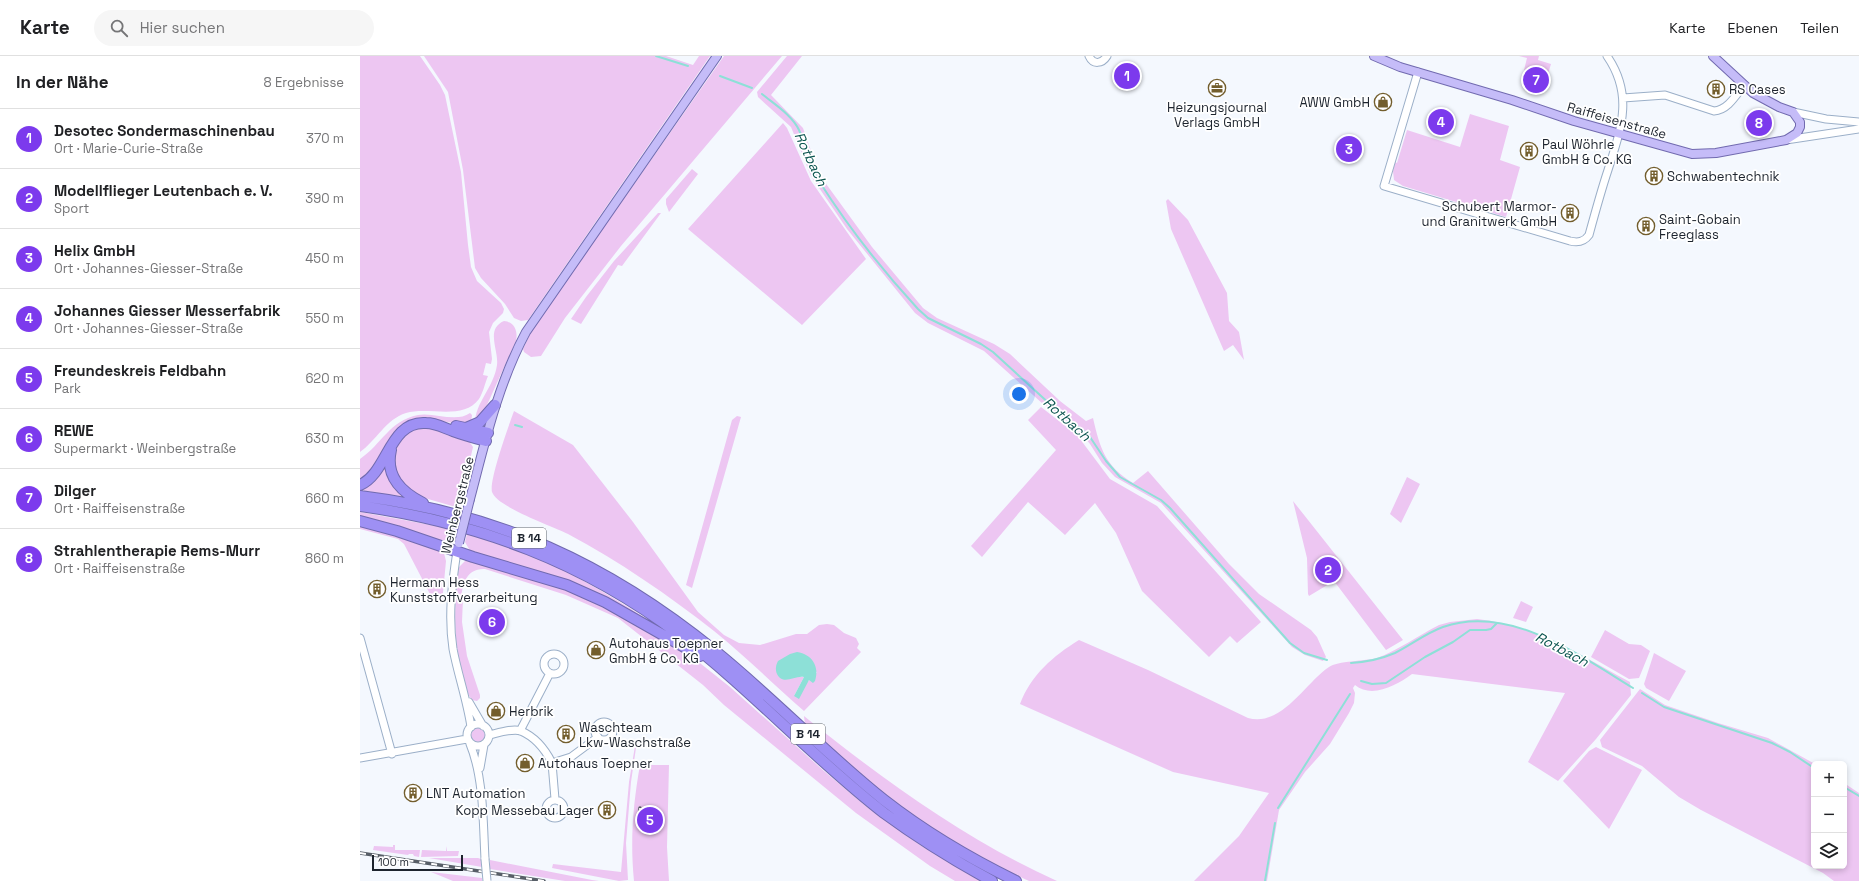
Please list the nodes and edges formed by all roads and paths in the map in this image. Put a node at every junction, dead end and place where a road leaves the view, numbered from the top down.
1 (718, 56) edge
2 (1089, 56) edge
3 (1107, 56) edge
4 (1374, 56) edge
5 (1607, 56) edge
6 (1713, 56) edge
7 (1418, 72) junction
8 (1744, 85) junction
9 (1623, 98) junction
10 (1793, 112) junction
11 (1859, 122) edge
12 (1859, 129) edge
13 (1619, 134) junction
14 (1786, 140) junction
15 (495, 405) junction
16 (439, 425) junction
17 (466, 428) junction
18 (487, 437) junction
19 (393, 442) junction
20 (360, 485) edge
21 (360, 496) edge
22 (360, 506) edge
23 (436, 509) junction
24 (360, 521) edge
25 (458, 547) junction
26 (360, 638) edge
27 (709, 659) junction
28 (550, 673) dead end
29 (465, 697) junction
30 (471, 726) junction
31 (483, 726) junction
32 (520, 731) junction
33 (489, 735) junction
34 (598, 737) dead end
35 (469, 742) junction
36 (484, 745) junction
37 (392, 754) junction
38 (360, 758) edge
39 (552, 763) junction
40 (479, 776) junction
41 (555, 799) dead end
42 (487, 881) edge
43 (992, 881) edge
44 (1016, 881) edge

1 - 15 main road, Weinbergstraße
2 - 3 street
4 - 7 main road, Raiffeisenstraße
5 - 9 street
6 - 8 main road
7 - 13 main road, Raiffeisenstraße
7 - 13 street
8 - 9 street
8 - 10 main road
9 - 13 street
10 - 11 street
10 - 14 main road
12 - 14 street, Raiffeisenstraße
13 - 14 main road, Raiffeisenstraße
15 - 17 highway
15 - 18 main road, Weinbergstraße
16 - 17 highway
16 - 18 highway
16 - 19 highway
17 - 18 highway
18 - 25 main road, Weinbergstraße, bridge
19 - 20 highway
19 - 23 highway
21 - 23 highway, B 14
22 - 27 highway, B 14
23 - 44 highway, B 14
24 - 25 highway
25 - 27 highway
25 - 29 street, Weinbergstraße
26 - 37 street
27 - 43 highway, B 14
28 - 32 street
29 - 30 street, Weinbergstraße
29 - 31 street, Weinbergstraße
30 - 31 street
30 - 35 street, Weinbergstraße
31 - 33 street, Weinbergstraße
32 - 33 street
32 - 39 street
33 - 36 street
34 - 39 street
35 - 36 street
35 - 37 street
35 - 40 street
36 - 40 street
37 - 38 street
39 - 41 street
40 - 42 street, bridge

